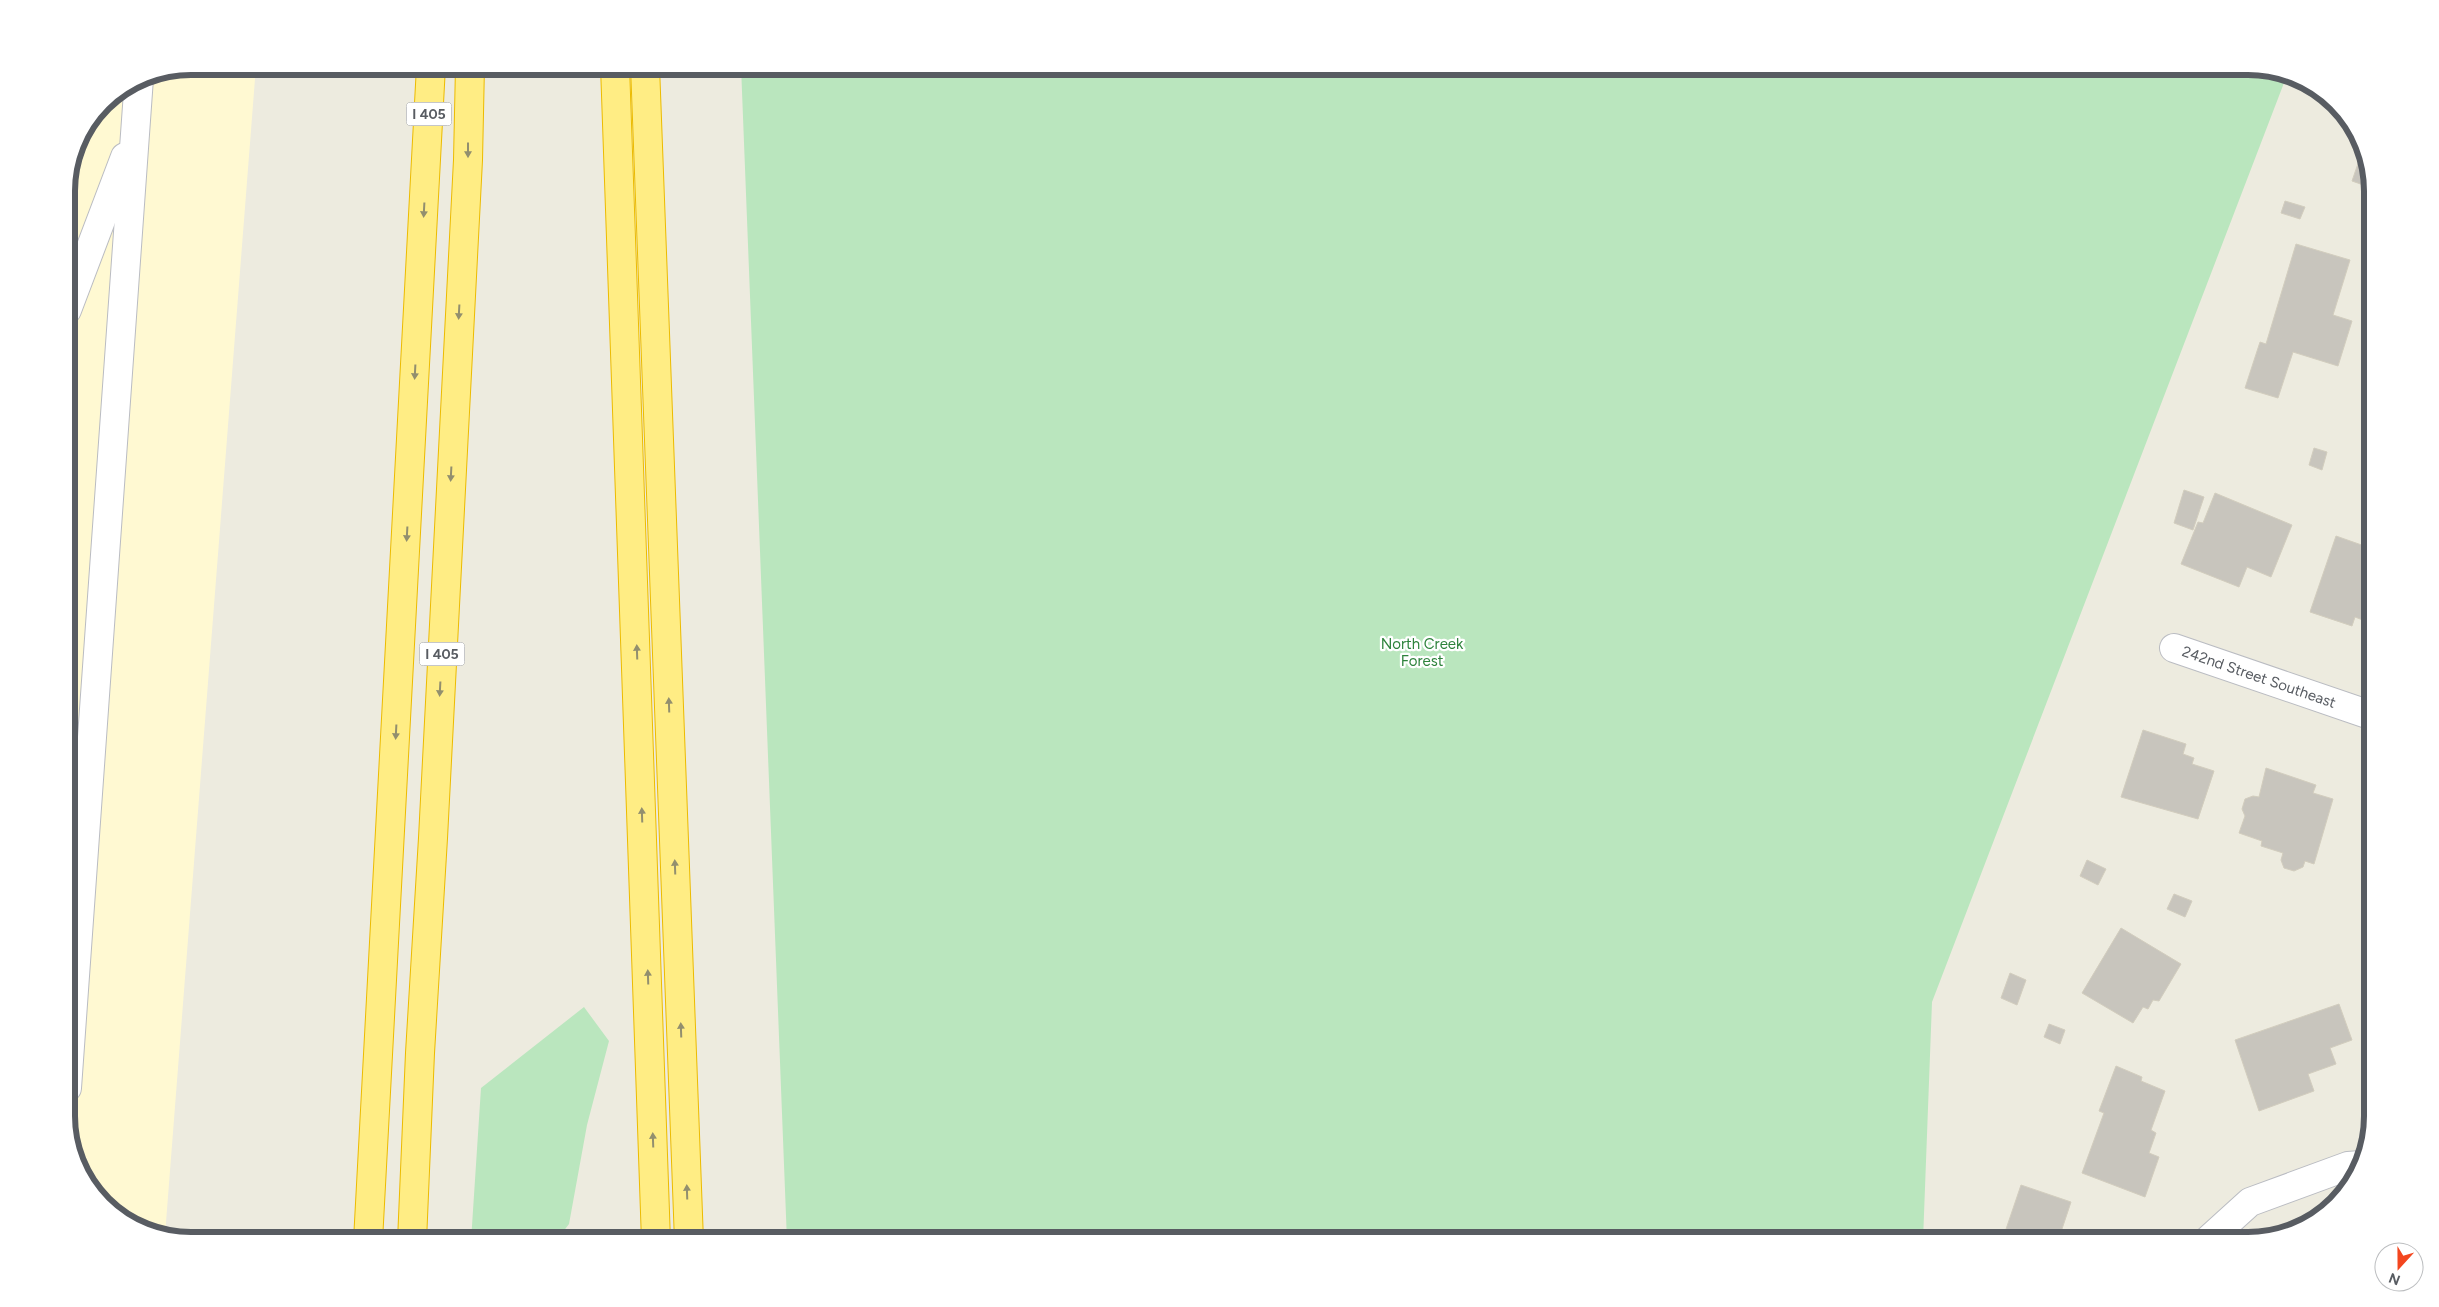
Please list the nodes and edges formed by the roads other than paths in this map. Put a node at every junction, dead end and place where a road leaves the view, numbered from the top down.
1 (432, 75) edge
2 (470, 75) edge
3 (615, 75) edge
4 (645, 75) edge
5 (138, 88) edge
6 (468, 107) junction
7 (136, 130) junction
8 (427, 161) junction
9 (75, 287) edge
10 (2174, 648) dead end
11 (2364, 713) edge
12 (75, 965) edge
13 (2353, 1165) edge
14 (368, 1232) edge
15 (412, 1232) edge
16 (656, 1232) edge
17 (688, 1232) edge
18 (2217, 1232) edge

1 - 8 highway, I 405
2 - 6 highway, I 405
16 -> 3 highway
17 -> 4 highway
5 - 7 street
6 - 8 highway, I 405
6 -> 15 highway, I 405
7 - 9 street
7 - 12 street
8 -> 14 highway, I 405
10 - 11 street, 242nd Street Southeast
13 - 18 street

